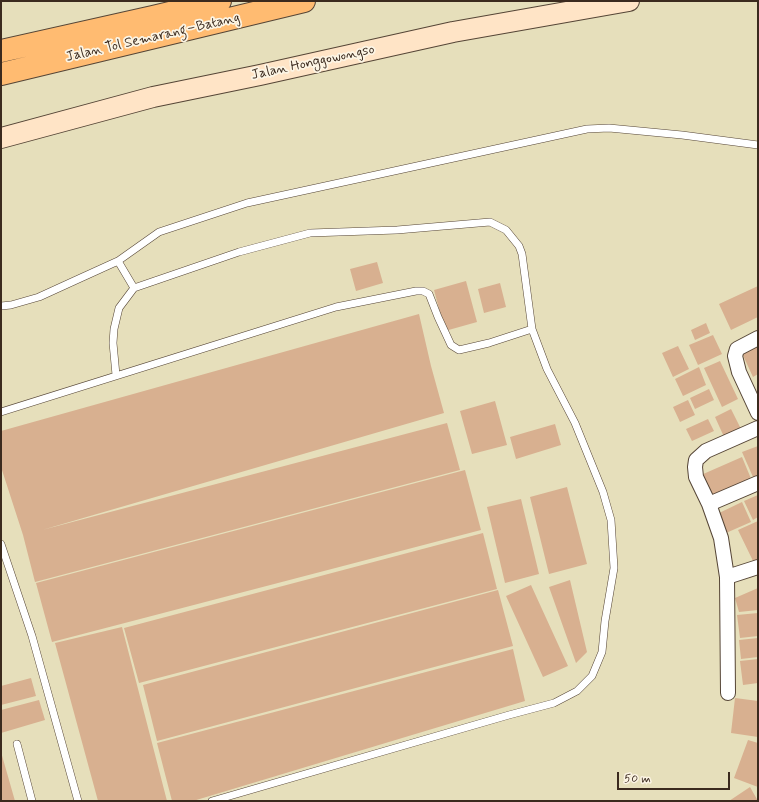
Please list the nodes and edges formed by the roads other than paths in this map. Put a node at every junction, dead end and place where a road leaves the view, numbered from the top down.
1 (220, 1) edge
2 (304, 1) edge
3 (629, 1) edge
4 (1, 51) edge
5 (1, 74) edge
6 (1, 138) edge
7 (758, 145) edge
8 (118, 261) junction
9 (134, 288) junction
10 (1, 306) edge
11 (532, 329) junction
12 (758, 338) edge
13 (116, 375) junction
14 (1, 412) edge
15 (758, 413) edge
16 (758, 428) edge
17 (758, 483) edge
18 (709, 504) junction
19 (1, 544) edge
20 (758, 566) edge
21 (727, 577) junction
22 (728, 693) dead end
23 (17, 744) dead end
24 (32, 801) edge
25 (76, 801) edge
26 (212, 801) edge

1 - 4 highway, Jalan Tol Semarang–Batang
2 - 5 highway, Jalan Tol Semarang–Batang
3 - 6 street, Jalan Honggowongso
7 - 8 lane
8 - 9 lane
8 - 10 lane
9 - 11 lane
9 - 13 lane
11 - 13 lane
11 - 26 lane
12 - 15 street
13 - 14 lane
16 - 18 street
17 - 18 street
18 - 21 street
19 - 25 lane
20 - 21 street
21 - 22 street
23 - 24 lane

